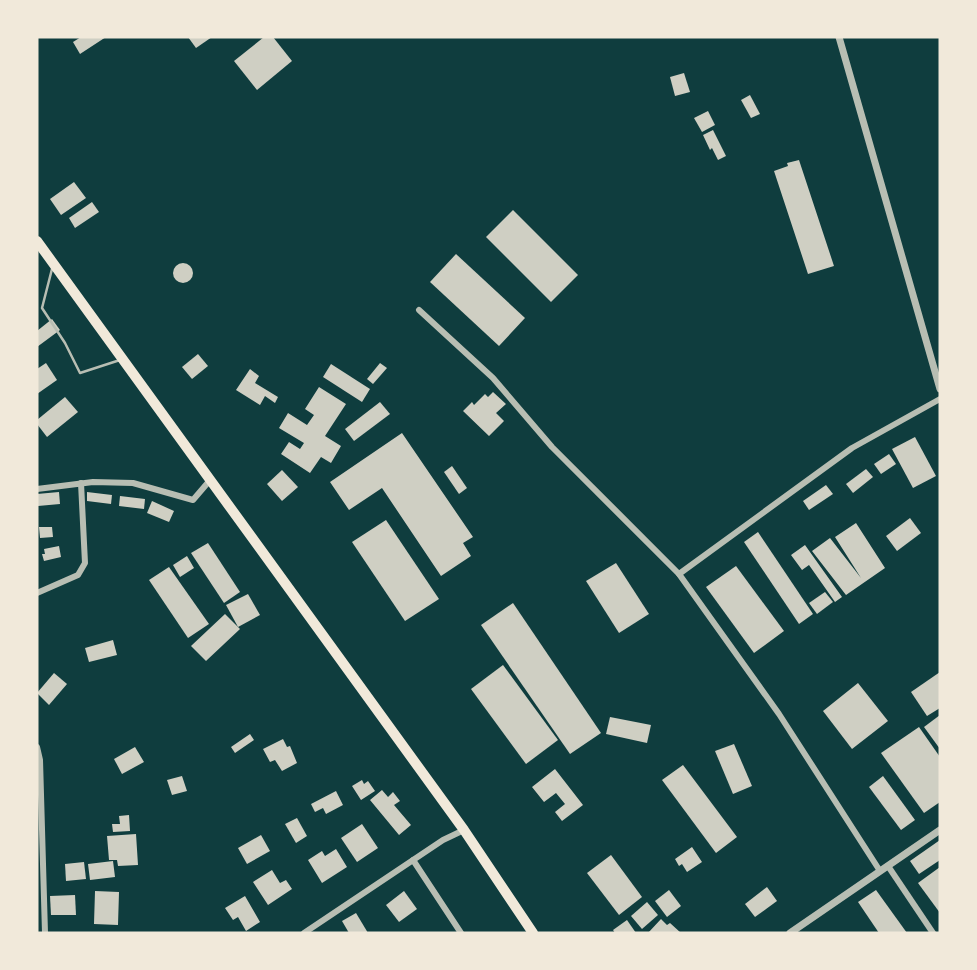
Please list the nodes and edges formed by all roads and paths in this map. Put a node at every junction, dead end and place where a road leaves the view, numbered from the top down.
1 (839, 37) edge
2 (37, 241) edge
3 (53, 263) junction
4 (419, 310) dead end
5 (123, 359) junction
6 (940, 389) edge
7 (940, 399) edge
8 (211, 479) junction
9 (81, 483) junction
10 (37, 489) edge
11 (679, 574) junction
12 (37, 593) edge
13 (37, 747) edge
14 (464, 830) junction
15 (940, 830) edge
16 (413, 860) junction
17 (888, 866) junction
18 (880, 871) junction
19 (45, 933) edge
20 (304, 933) edge
21 (461, 933) edge
22 (533, 933) edge
23 (790, 933) edge
24 (933, 933) edge

1 - 6 street
2 - 3 highway
3 - 5 highway
3 - 5 lane
4 - 11 street
5 - 8 highway
7 - 11 street
8 - 9 street
8 - 14 highway
9 - 10 street
9 - 12 street
11 - 18 street
13 - 19 street
14 - 16 street
14 - 22 highway
15 - 17 street
16 - 20 street
16 - 21 street
17 - 18 street
17 - 24 street
18 - 23 street

